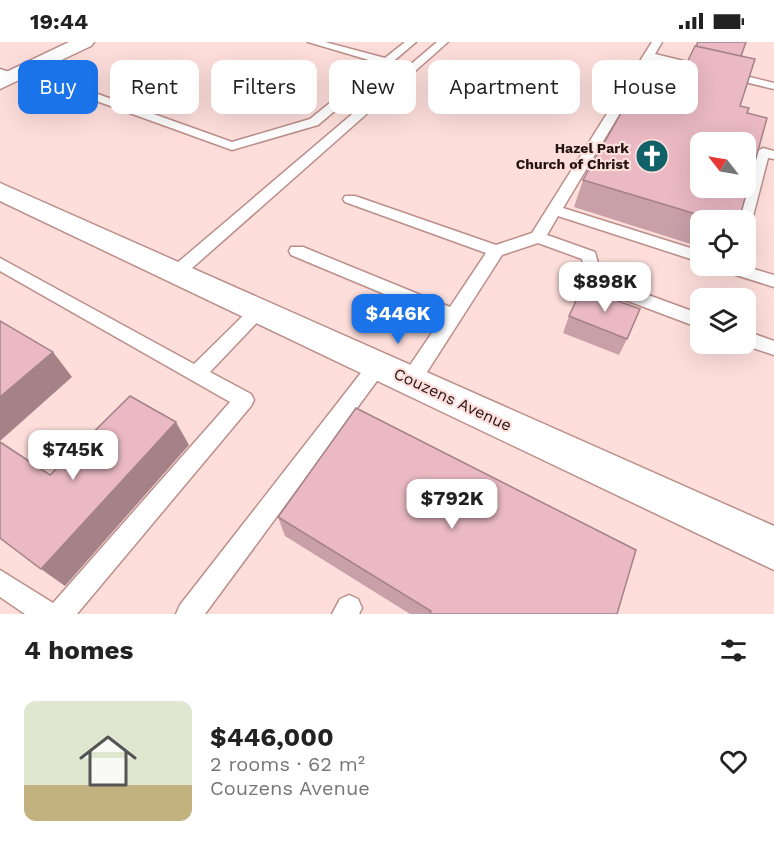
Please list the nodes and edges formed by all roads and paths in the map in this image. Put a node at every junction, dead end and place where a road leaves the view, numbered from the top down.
1 (84, 42) edge
2 (313, 42) edge
3 (411, 42) edge
4 (443, 42) edge
5 (657, 42) edge
6 (649, 56) junction
7 (380, 60) edge
8 (389, 60) edge
9 (4, 77) edge
10 (774, 86) edge
11 (329, 110) edge
12 (774, 155) edge
13 (0, 191) edge
14 (350, 199) dead end
15 (554, 210) junction
16 (747, 210) edge
17 (538, 237) junction
18 (496, 250) junction
19 (297, 251) dead end
20 (690, 254) edge
21 (0, 264) edge
22 (176, 273) junction
23 (756, 275) edge
24 (774, 281) edge
25 (259, 311) junction
26 (453, 315) junction
27 (690, 317) edge
28 (756, 342) edge
29 (774, 348) edge
30 (378, 365) junction
31 (196, 374) junction
32 (411, 380) junction
33 (774, 548) edge
34 (0, 582) edge
35 (47, 614) edge
36 (60, 614) edge
37 (189, 614) edge

1 - 9 street
2 - 7 lane
3 - 8 lane
4 - 22 lane
5 - 6 lane
6 - 10 lane
6 - 15 lane
9 - 11 lane
12 - 16 lane
13 - 22 street, Couzens Avenue
14 - 18 lane
15 - 17 lane
15 - 20 lane
17 - 18 lane
17 - 27 lane
18 - 26 lane
19 - 26 lane
21 - 31 lane
22 - 25 street, Couzens Avenue
23 - 24 lane
25 - 30 street, Couzens Avenue
25 - 31 lane
26 - 32 lane
28 - 29 lane
30 - 32 street, Couzens Avenue
30 - 37 lane
31 - 36 lane
32 - 33 street, Couzens Avenue
34 - 35 lane

